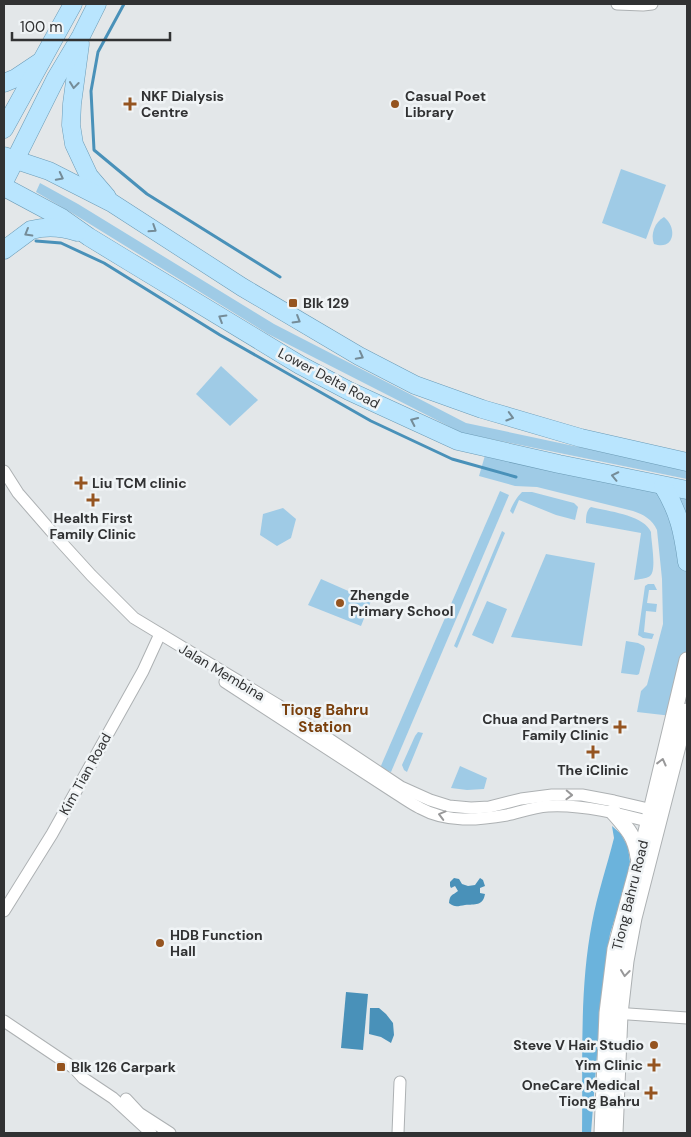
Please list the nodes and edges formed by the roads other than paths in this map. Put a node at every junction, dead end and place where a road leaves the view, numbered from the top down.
1 (73, 4) edge
2 (97, 4) edge
3 (617, 4) edge
4 (652, 4) edge
5 (81, 36) junction
6 (42, 60) junction
7 (4, 83) edge
8 (4, 129) edge
9 (9, 157) edge
10 (4, 182) edge
11 (4, 187) edge
12 (112, 203) junction
13 (89, 237) junction
14 (4, 250) edge
15 (684, 458) edge
16 (4, 471) edge
17 (4, 482) edge
18 (663, 486) junction
19 (687, 490) edge
20 (687, 562) edge
21 (158, 637) junction
22 (687, 660) edge
23 (687, 711) edge
24 (399, 790) junction
25 (613, 812) junction
26 (654, 817) junction
27 (638, 861) junction
28 (4, 911) edge
29 (613, 1013) junction
30 (687, 1018) edge
31 (4, 1021) edge
32 (400, 1082) dead end
33 (138, 1116) junction
34 (152, 1130) edge
35 (132, 1133) edge
36 (170, 1133) edge
37 (398, 1133) edge
38 (602, 1133) edge
39 (615, 1133) edge

1 - 6 main road
2 - 5 main road
3 - 4 street
5 - 9 main road
5 -> 12 main road
6 - 7 main road
6 - 8 main road
9 - 10 main road
9 -> 12 main road
11 - 13 main road, Lower Delta Road
12 -> 15 main road
13 -> 14 main road
18 -> 13 main road, Lower Delta Road
16 - 21 street, Jalan Membina
17 - 21 street, Jalan Membina
18 - 19 main road, Lower Delta Road
18 - 20 main road
21 - 24 street, Jalan Membina
21 - 28 street, Kim Tian Road
26 -> 22 main road, Tiong Bahru Road
23 - 26 main road, Tiong Bahru Road
25 -> 24 street, Jalan Membina
24 -> 26 street, Jalan Membina
25 - 26 street, Jalan Membina
25 - 27 main road
26 - 27 main road, Tiong Bahru Road
26 -> 29 main road, Tiong Bahru Road
27 - 29 main road, Tiong Bahru Road
29 - 30 street
29 - 38 main road, Tiong Bahru Road
29 - 39 main road, Tiong Bahru Road
31 - 33 street
32 - 37 street
33 - 34 street
33 - 35 street
34 - 36 street

